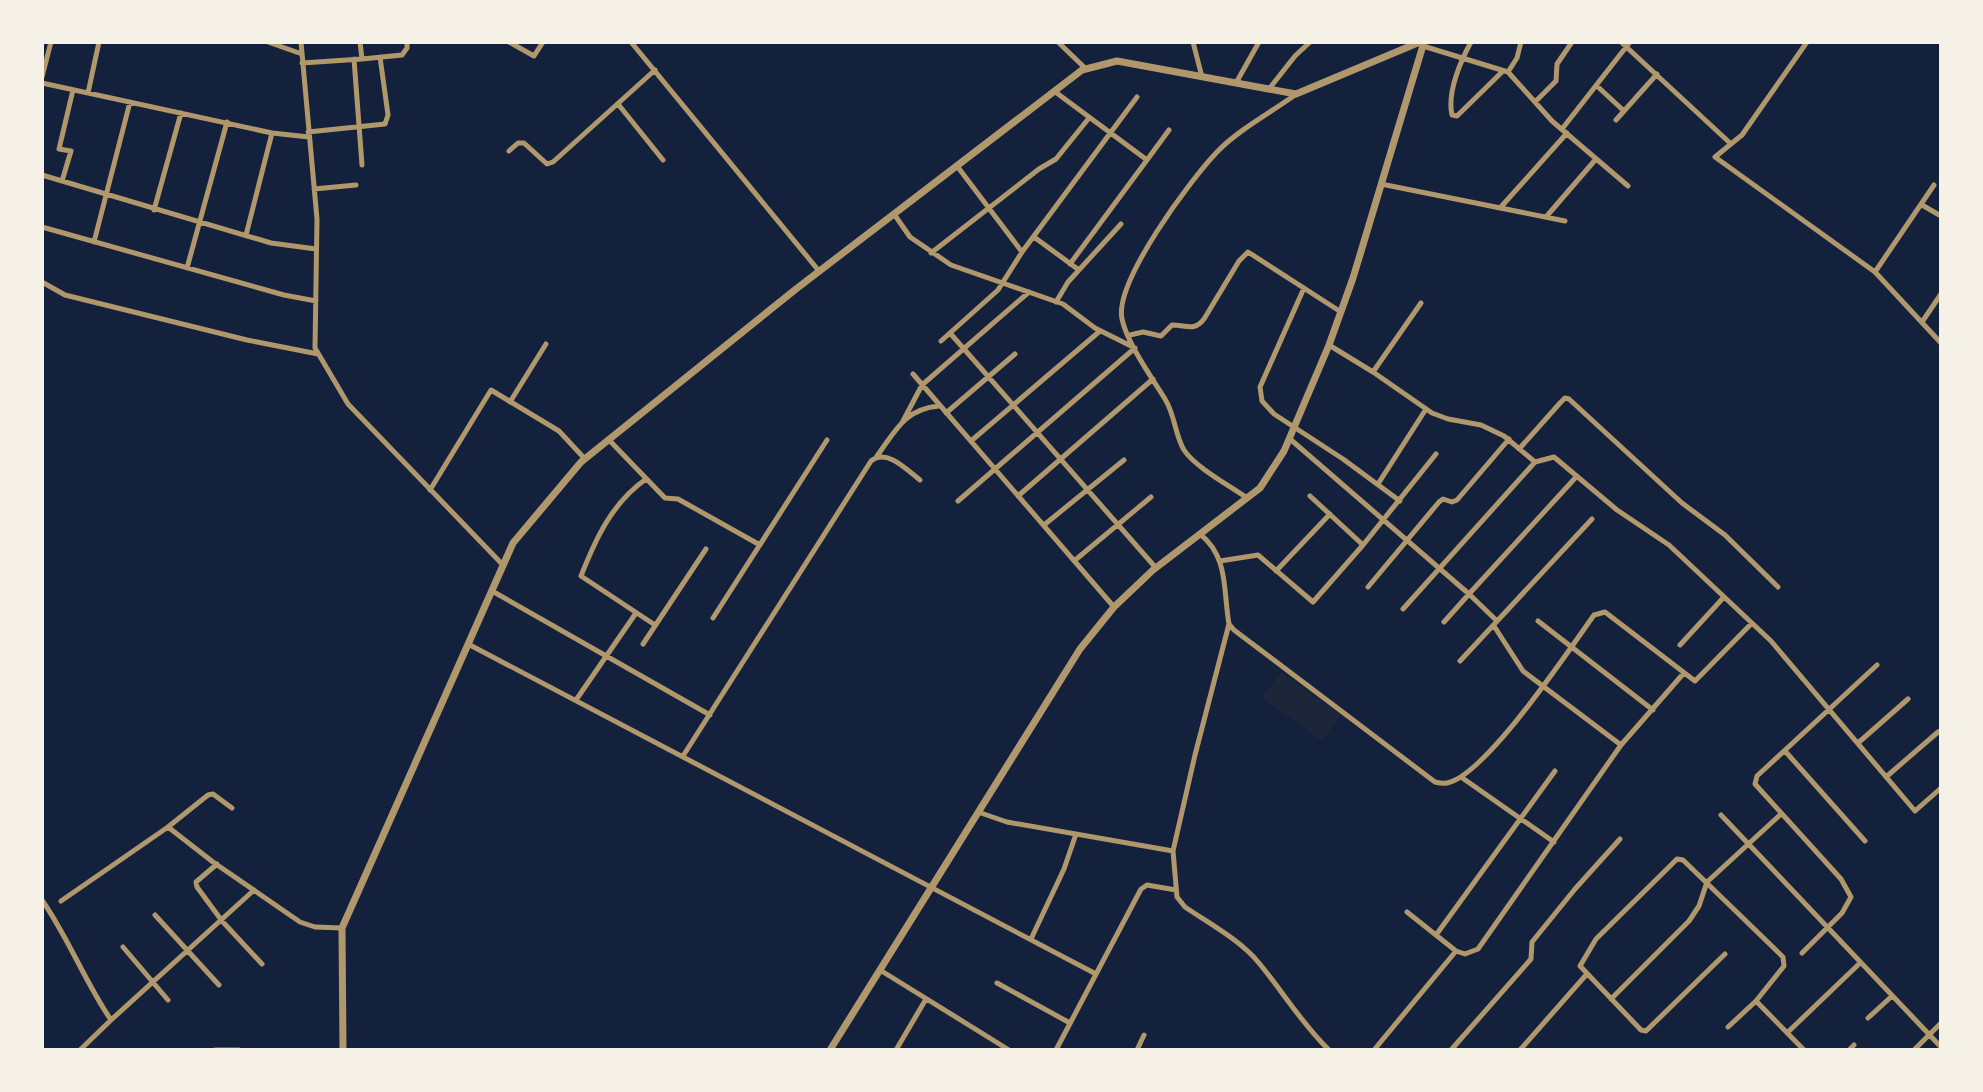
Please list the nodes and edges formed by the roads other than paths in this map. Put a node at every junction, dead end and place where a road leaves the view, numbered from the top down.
1 (51, 42) edge
2 (99, 42) edge
3 (268, 42) edge
4 (301, 42) edge
5 (360, 42) edge
6 (407, 42) edge
7 (509, 42) edge
8 (543, 42) edge
9 (631, 42) edge
10 (1058, 42) edge
11 (1193, 42) edge
12 (1259, 42) edge
13 (1310, 42) edge
14 (1471, 42) edge
15 (1521, 42) edge
16 (1572, 42) edge
17 (1807, 42) edge
18 (1422, 43) edge
19 (1626, 43) edge
20 (302, 54) junction
21 (380, 57) junction
22 (1462, 58) junction
23 (354, 59) junction
24 (362, 59) junction
25 (302, 63) junction
26 (1086, 69) junction
27 (655, 70) junction
28 (1505, 72) junction
29 (1657, 74) junction
30 (42, 77) edge
31 (1202, 77) junction
32 (42, 83) edge
33 (1236, 83) junction
34 (1597, 86) junction
35 (1269, 89) junction
36 (73, 90) junction
37 (1054, 91) junction
38 (88, 93) junction
39 (1296, 94) junction
40 (1137, 97) dead end
41 (130, 102) junction
42 (1535, 102) junction
43 (618, 104) junction
44 (1624, 111) junction
45 (181, 113) junction
46 (1089, 118) junction
47 (1616, 120) dead end
48 (227, 122) junction
49 (359, 127) junction
50 (1169, 130) dead end
51 (1564, 131) junction
52 (272, 133) junction
53 (1110, 133) junction
54 (309, 134) junction
55 (1730, 143) junction
56 (509, 151) dead end
57 (1596, 159) junction
58 (663, 160) dead end
59 (1147, 160) junction
60 (362, 165) dead end
61 (957, 166) junction
62 (42, 175) edge
63 (62, 181) junction
64 (1381, 184) junction
65 (356, 185) dead end
66 (1934, 185) dead end
67 (1628, 186) dead end
68 (314, 189) junction
69 (106, 195) junction
70 (1922, 205) junction
71 (990, 209) junction
72 (1499, 209) junction
73 (154, 210) junction
74 (894, 214) junction
75 (1941, 216) edge
76 (1546, 218) junction
77 (1565, 221) dead end
78 (200, 223) junction
79 (1121, 224) dead end
80 (42, 227) edge
81 (246, 235) junction
82 (1034, 237) junction
83 (94, 242) junction
84 (316, 249) junction
85 (1022, 252) junction
86 (931, 253) junction
87 (1070, 264) junction
88 (187, 268) junction
89 (1079, 270) junction
90 (819, 271) junction
91 (1875, 272) junction
92 (42, 282) edge
93 (1003, 282) junction
94 (1304, 288) junction
95 (1030, 292) junction
96 (1941, 294) edge
97 (316, 301) junction
98 (1056, 302) junction
99 (1421, 303) dead end
100 (1342, 313) junction
101 (1922, 322) junction
102 (1941, 326) edge
103 (1101, 330) junction
104 (950, 333) junction
105 (1130, 335) junction
106 (1935, 335) junction
107 (941, 341) dead end
108 (1941, 343) edge
109 (546, 344) dead end
110 (1329, 345) junction
111 (1135, 348) junction
112 (964, 349) junction
113 (319, 354) junction
114 (1015, 354) dead end
115 (1373, 372) junction
116 (913, 374) dead end
117 (988, 377) junction
118 (1153, 379) junction
119 (922, 385) junction
120 (510, 402) junction
121 (1012, 404) junction
122 (940, 406) junction
123 (1426, 409) junction
124 (946, 413) junction
125 (903, 421) junction
126 (1296, 428) junction
127 (1036, 432) junction
128 (1290, 439) junction
129 (1509, 439) junction
130 (609, 440) junction
131 (827, 440) dead end
132 (971, 441) junction
133 (1519, 449) junction
134 (1436, 454) dead end
135 (877, 456) junction
136 (585, 459) junction
137 (1060, 459) junction
138 (1124, 460) dead end
139 (1535, 462) junction
140 (994, 468) junction
141 (1577, 476) junction
142 (646, 479) junction
143 (920, 480) dead end
144 (1378, 484) junction
145 (430, 490) junction
146 (1088, 490) junction
147 (1018, 496) junction
148 (1310, 496) dead end
149 (1151, 497) dead end
150 (1247, 499) junction
151 (958, 501) dead end
152 (1400, 501) junction
153 (1330, 514) junction
154 (1385, 519) junction
155 (1592, 519) dead end
156 (1044, 525) junction
157 (1118, 525) junction
158 (1200, 534) junction
159 (1408, 540) junction
160 (760, 545) junction
161 (1363, 545) junction
162 (706, 549) dead end
163 (1074, 561) junction
164 (1220, 561) junction
165 (503, 565) junction
166 (1156, 568) junction
167 (1439, 569) junction
168 (1276, 571) junction
169 (1368, 587) dead end
170 (1778, 587) dead end
171 (492, 591) junction
172 (1469, 594) junction
173 (1724, 597) junction
174 (1114, 607) junction
175 (1403, 609) dead end
176 (636, 613) junction
177 (713, 618) dead end
178 (1538, 621) dead end
179 (1444, 622) dead end
180 (1495, 623) junction
181 (1752, 623) junction
182 (1229, 624) junction
183 (655, 625) junction
184 (468, 644) junction
185 (643, 644) dead end
186 (1680, 645) dead end
187 (1571, 646) junction
188 (606, 656) junction
189 (1460, 661) dead end
190 (1877, 665) dead end
191 (1683, 674) junction
192 (1542, 685) junction
193 (1908, 699) dead end
194 (576, 700) junction
195 (1653, 710) junction
196 (1829, 710) junction
197 (710, 715) junction
198 (1938, 732) dead end
199 (1858, 743) junction
200 (1621, 745) junction
201 (1785, 751) junction
202 (683, 756) junction
203 (1555, 771) dead end
204 (1461, 777) junction
205 (1886, 777) junction
206 (1941, 788) edge
207 (232, 808) dead end
208 (978, 812) junction
209 (1781, 814) junction
210 (1721, 815) dead end
211 (1520, 818) junction
212 (168, 827) junction
213 (1076, 834) junction
214 (1620, 839) dead end
215 (1865, 841) dead end
216 (1554, 842) junction
217 (1749, 845) junction
218 (1173, 851) junction
219 (217, 864) junction
220 (1707, 882) junction
221 (932, 886) junction
222 (254, 890) junction
223 (1176, 890) junction
224 (42, 900) edge
225 (61, 901) dead end
226 (1407, 912) dead end
227 (155, 915) dead end
228 (222, 921) junction
229 (342, 928) junction
230 (1827, 929) junction
231 (1436, 935) junction
232 (1031, 939) junction
233 (123, 947) dead end
234 (188, 950) junction
235 (1456, 951) junction
236 (1802, 953) dead end
237 (1725, 954) dead end
238 (1860, 963) junction
239 (262, 964) dead end
240 (880, 970) junction
241 (1096, 974) junction
242 (1586, 975) junction
243 (153, 982) junction
244 (997, 983) dead end
245 (219, 985) dead end
246 (1892, 996) junction
247 (926, 999) junction
248 (1611, 999) junction
249 (168, 1000) dead end
250 (1756, 1001) junction
251 (1868, 1018) dead end
252 (111, 1020) junction
253 (1070, 1023) junction
254 (1941, 1023) edge
255 (1728, 1027) dead end
256 (1788, 1032) junction
257 (1144, 1035) dead end
258 (1929, 1035) junction
259 (1941, 1047) edge
260 (80, 1050) edge
261 (216, 1050) edge
262 (239, 1050) edge
263 (343, 1050) edge
264 (830, 1050) edge
265 (896, 1050) edge
266 (1009, 1050) edge
267 (1056, 1050) edge
268 (1137, 1050) edge
269 (1329, 1050) edge
270 (1374, 1050) edge
271 (1451, 1050) edge
272 (1520, 1050) edge
273 (1804, 1050) edge
274 (1914, 1050) edge

1 - 30 street
2 - 38 street
3 - 20 street
4 - 20 street
5 - 24 street
6 - 21 street
7 - 8 street
9 - 27 street
10 - 26 street
11 - 31 street
12 - 33 street
13 - 35 street
14 - 22 street
15 - 28 street
16 - 42 street
17 - 55 street
18 - 22 street
18 - 39 street
18 - 64 street
19 - 29 street
19 - 34 street
20 - 25 street
21 - 24 street
21 - 49 street
22 - 28 street
22 - 28 street
23 - 24 street
23 - 25 street
23 - 49 street
25 - 54 street
26 - 31 street
26 - 37 street
27 - 43 street
27 - 90 street
28 - 42 street
29 - 44 street
29 - 55 street
31 - 33 street
32 - 36 street
33 - 35 street
34 - 44 street
34 - 51 street
35 - 39 street
36 - 38 street
36 - 63 street
37 - 46 street
37 - 61 street
38 - 41 street
39 - 105 street
40 - 53 street
41 - 45 street
41 - 69 street
42 - 51 street
43 - 56 street
43 - 58 street
44 - 47 street
45 - 48 street
45 - 73 street
46 - 53 street
46 - 71 street
48 - 52 street
48 - 78 street
49 - 54 street
49 - 60 street
50 - 59 street
51 - 57 street
51 - 72 street
52 - 54 street
52 - 81 street
53 - 59 street
53 - 82 street
54 - 68 street
55 - 91 street
57 - 67 street
57 - 76 street
59 - 87 street
61 - 71 street
61 - 74 street
62 - 63 street
63 - 69 street
64 - 72 street
64 - 100 street
65 - 68 street
66 - 70 street
68 - 84 street
69 - 73 street
69 - 83 street
70 - 75 street
70 - 91 street
71 - 85 street
71 - 86 street
72 - 76 street
73 - 78 street
74 - 86 street
74 - 90 street
76 - 77 street
78 - 81 street
78 - 88 street
79 - 89 street
80 - 83 street
81 - 84 street
82 - 85 street
82 - 87 street
83 - 88 street
84 - 97 street
85 - 93 street
86 - 93 street
87 - 89 street
88 - 97 street
89 - 98 street
90 - 130 street
91 - 101 street
92 - 113 street
93 - 95 street
93 - 104 street
94 - 100 street
94 - 105 street
94 - 126 street
95 - 98 street
95 - 112 street
96 - 101 street
97 - 113 street
98 - 103 street
99 - 115 street
100 - 110 street
101 - 106 street
102 - 106 street
103 - 111 street
103 - 121 street
104 - 107 street
104 - 112 street
105 - 111 street
106 - 108 street
109 - 120 street
110 - 115 street
110 - 126 street
111 - 118 street
111 - 127 street
112 - 117 street
112 - 119 street
113 - 145 street
114 - 117 street
115 - 123 street
116 - 119 street
117 - 121 street
117 - 124 street
118 - 137 street
118 - 150 street
119 - 122 street
119 - 125 street
120 - 136 street
120 - 145 street
121 - 127 street
121 - 132 street
122 - 124 street
122 - 125 street
123 - 129 street
123 - 144 street
124 - 132 street
125 - 135 street
126 - 128 street
126 - 144 street
127 - 137 street
127 - 140 street
128 - 150 street
128 - 154 street
129 - 133 street
129 - 159 street
130 - 136 street
130 - 142 street
131 - 160 street
132 - 140 street
133 - 139 street
133 - 170 street
134 - 152 street
135 - 143 street
135 - 197 street
136 - 165 street
137 - 146 street
137 - 147 street
138 - 146 street
139 - 141 street
139 - 167 street
140 - 147 street
140 - 151 street
141 - 172 street
141 - 173 street
142 - 160 street
142 - 176 street
144 - 152 street
145 - 165 street
146 - 156 street
146 - 157 street
147 - 156 street
148 - 153 street
149 - 157 street
150 - 158 street
152 - 154 street
153 - 161 street
153 - 168 street
154 - 159 street
154 - 161 street
155 - 180 street
156 - 163 street
157 - 163 street
157 - 166 street
158 - 164 street
158 - 166 street
159 - 167 street
159 - 169 street
160 - 177 street
161 - 168 street
162 - 183 street
163 - 174 street
164 - 168 street
164 - 182 street
165 - 171 street
166 - 174 street
167 - 172 street
167 - 175 street
171 - 184 street
171 - 188 street
172 - 179 street
172 - 180 street
173 - 181 street
173 - 186 street
174 - 208 street
176 - 183 street
176 - 188 street
178 - 187 street
180 - 189 street
180 - 192 street
181 - 191 street
181 - 196 street
182 - 204 street
182 - 218 street
183 - 185 street
184 - 194 street
184 - 229 street
187 - 191 street
187 - 192 street
187 - 195 street
188 - 194 street
188 - 197 street
190 - 196 street
191 - 195 street
192 - 200 street
192 - 204 street
193 - 199 street
194 - 202 street
195 - 200 street
196 - 199 street
196 - 201 street
197 - 202 street
198 - 205 street
199 - 205 street
200 - 216 street
201 - 209 street
201 - 215 street
202 - 221 street
203 - 211 street
204 - 211 street
205 - 206 street
207 - 212 street
208 - 213 street
208 - 221 street
209 - 217 street
209 - 230 street
210 - 217 street
211 - 216 street
211 - 231 street
212 - 219 street
212 - 225 street
213 - 218 street
213 - 232 street
214 - 271 street
216 - 235 street
217 - 220 street
217 - 230 street
218 - 223 street
219 - 222 street
219 - 228 street
220 - 242 street
220 - 248 street
220 - 250 street
221 - 232 street
221 - 240 street
222 - 228 street
222 - 229 street
223 - 241 street
223 - 269 street
224 - 252 street
226 - 231 street
227 - 234 street
228 - 234 street
228 - 239 street
229 - 263 street
230 - 236 street
230 - 238 street
231 - 235 street
232 - 241 street
233 - 243 street
234 - 243 street
234 - 245 street
235 - 270 street
237 - 248 street
238 - 246 street
238 - 256 street
240 - 247 street
240 - 264 street
241 - 253 street
242 - 248 street
242 - 272 street
243 - 249 street
243 - 252 street
244 - 253 street
246 - 251 street
246 - 258 street
247 - 265 street
247 - 266 street
250 - 255 street
250 - 256 street
252 - 260 street
253 - 267 street
254 - 258 street
256 - 273 street
257 - 268 street
258 - 259 street
258 - 274 street
261 - 262 street

